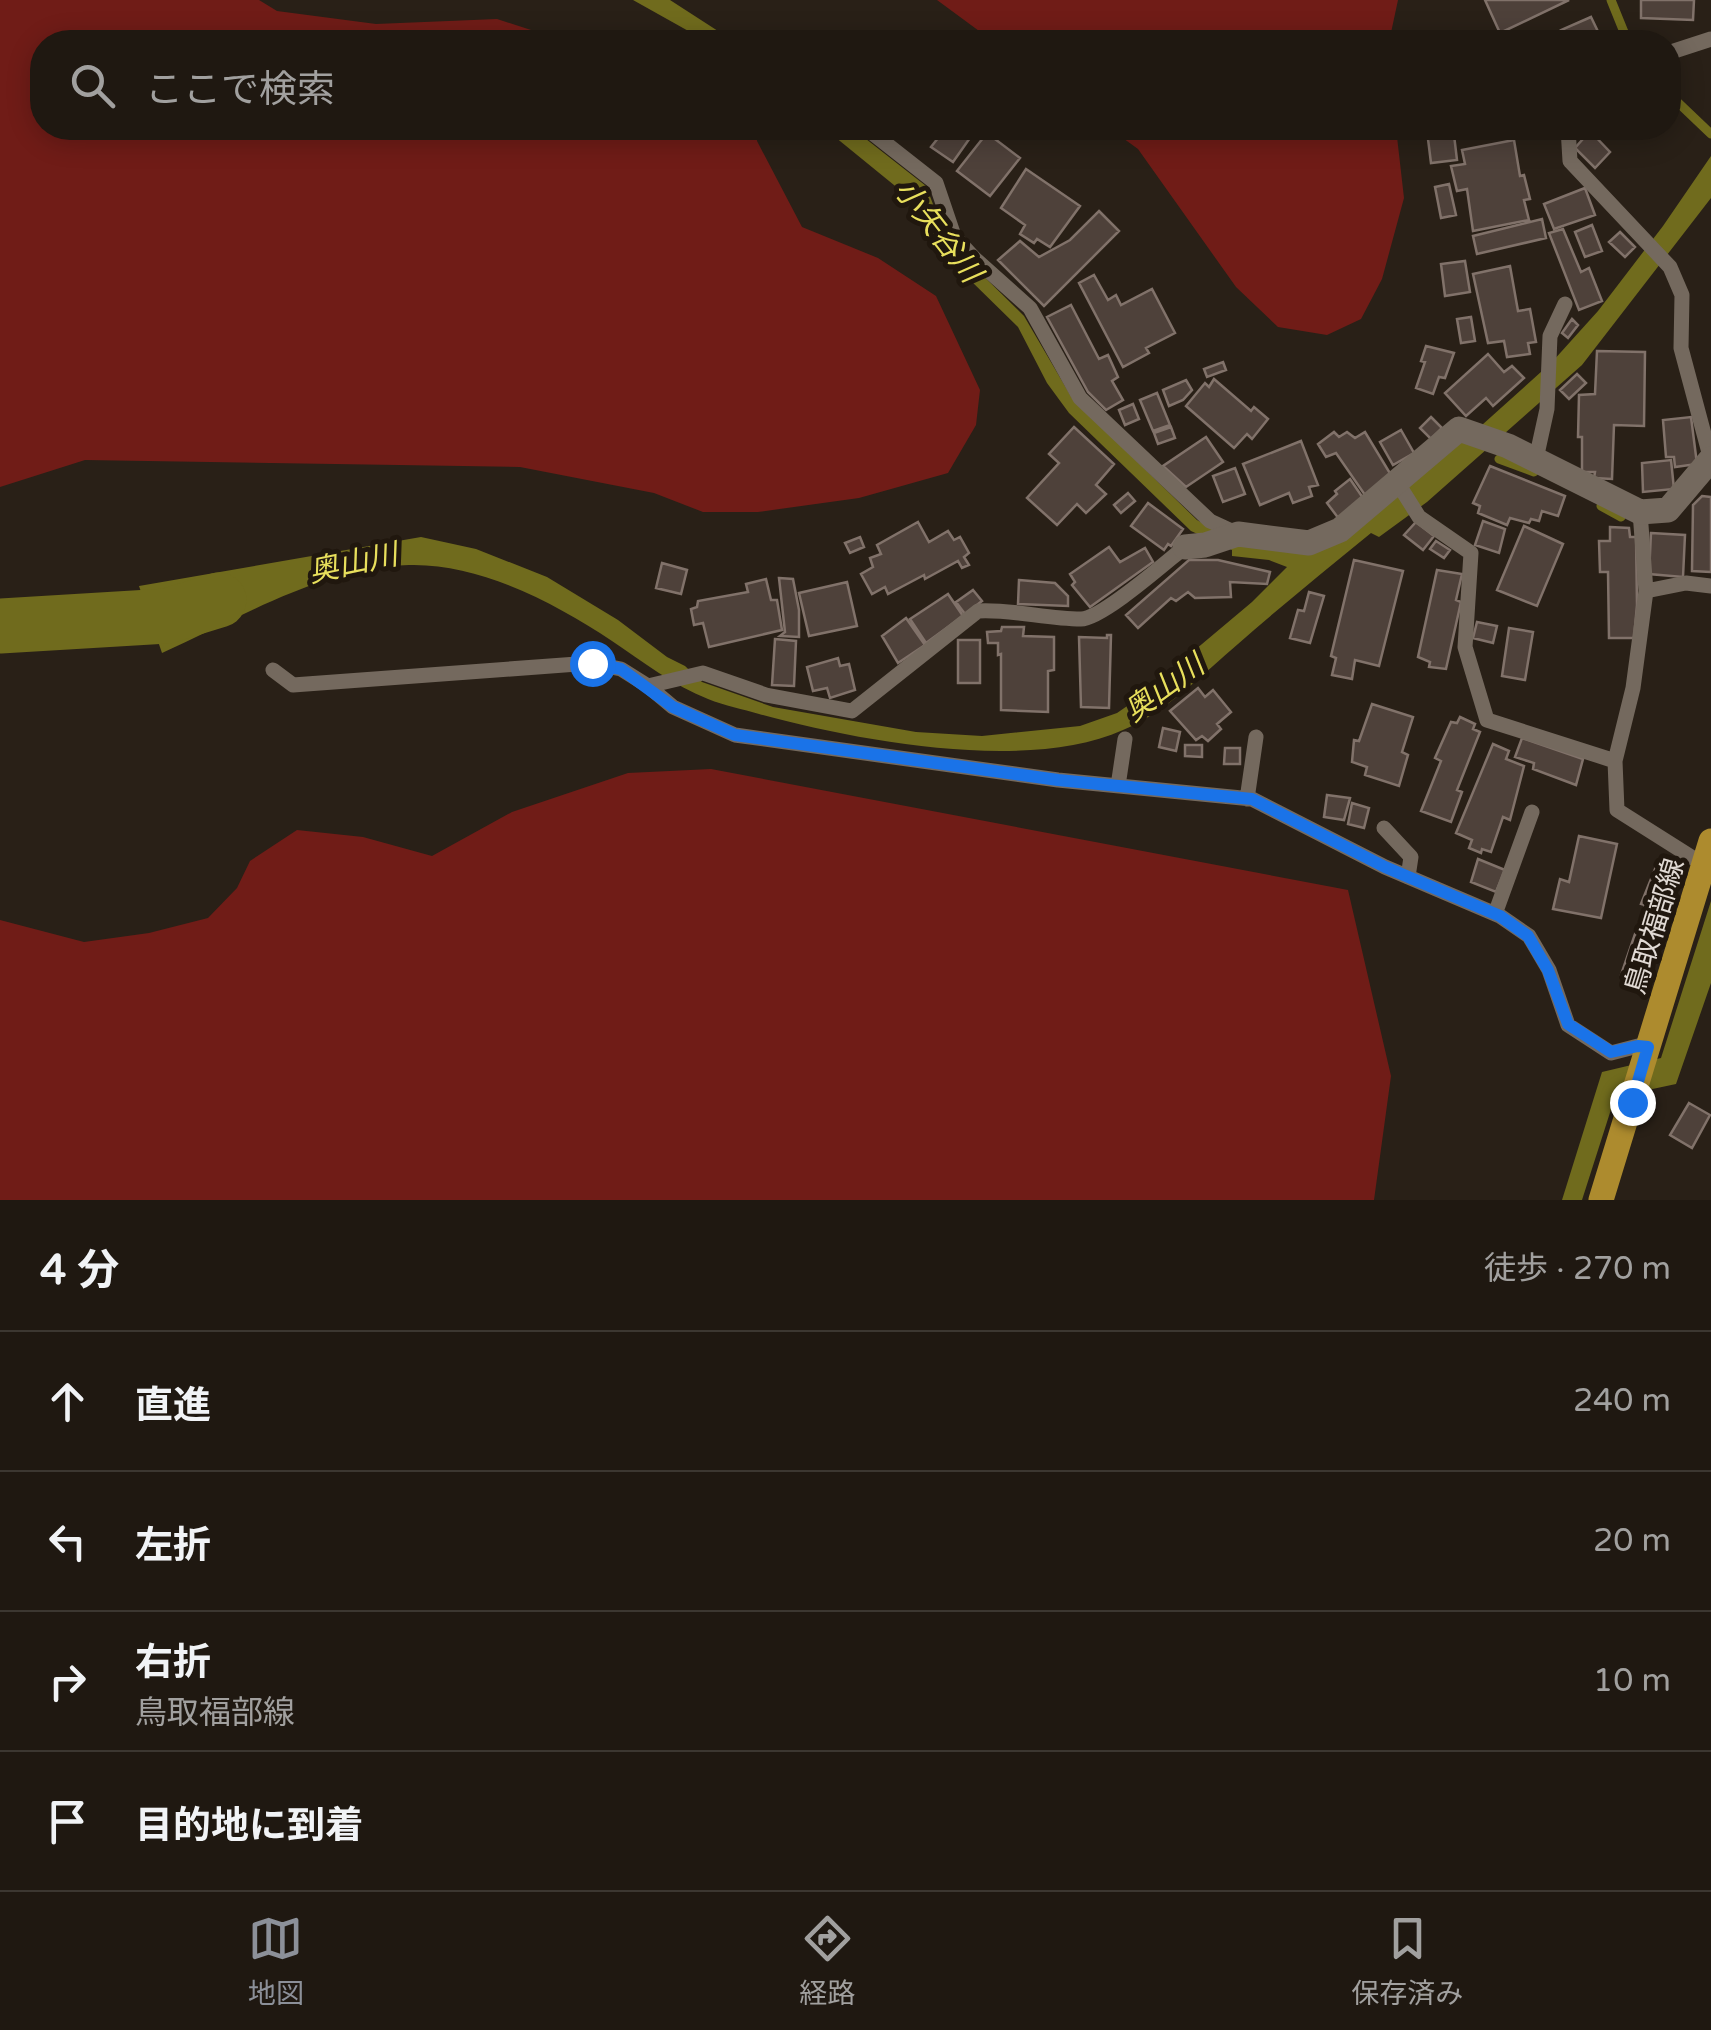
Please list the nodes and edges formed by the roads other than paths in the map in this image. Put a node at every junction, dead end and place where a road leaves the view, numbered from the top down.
1 (1711, 39) edge
2 (1681, 49) edge
3 (881, 140) edge
4 (1569, 140) edge
5 (1564, 304) dead end
6 (1536, 459) junction
7 (1711, 460) edge
8 (1397, 482) junction
9 (1640, 512) junction
10 (1238, 534) junction
11 (1185, 547) joint
12 (1711, 586) edge
13 (1646, 591) junction
14 (273, 670) dead end
15 (648, 686) junction
16 (1256, 737) dead end
17 (1125, 739) dead end
18 (1615, 761) junction
19 (1118, 786) junction
20 (1247, 799) junction
21 (1532, 812) dead end
22 (1384, 828) dead end
23 (1707, 853) edge
24 (1408, 877) junction
25 (1495, 914) junction
26 (1648, 1047) junction
27 (1601, 1200) edge

1 - 2 lane
3 - 10 lane
4 - 7 lane
5 - 6 lane
6 - 8 street
6 - 9 street
7 - 9 street
8 - 10 street
8 - 18 lane
9 - 13 lane
10 - 11 street
11 - 15 lane
12 - 13 lane
13 - 18 lane
14 - 15 lane
15 - 19 lane
16 - 20 lane
17 - 19 lane
18 - 23 lane
19 - 20 lane
20 - 24 lane
21 - 25 lane
22 - 24 lane
23 - 26 main road, 鳥取福部線
24 - 25 lane
25 - 26 lane
26 - 27 main road, 鳥取福部線

